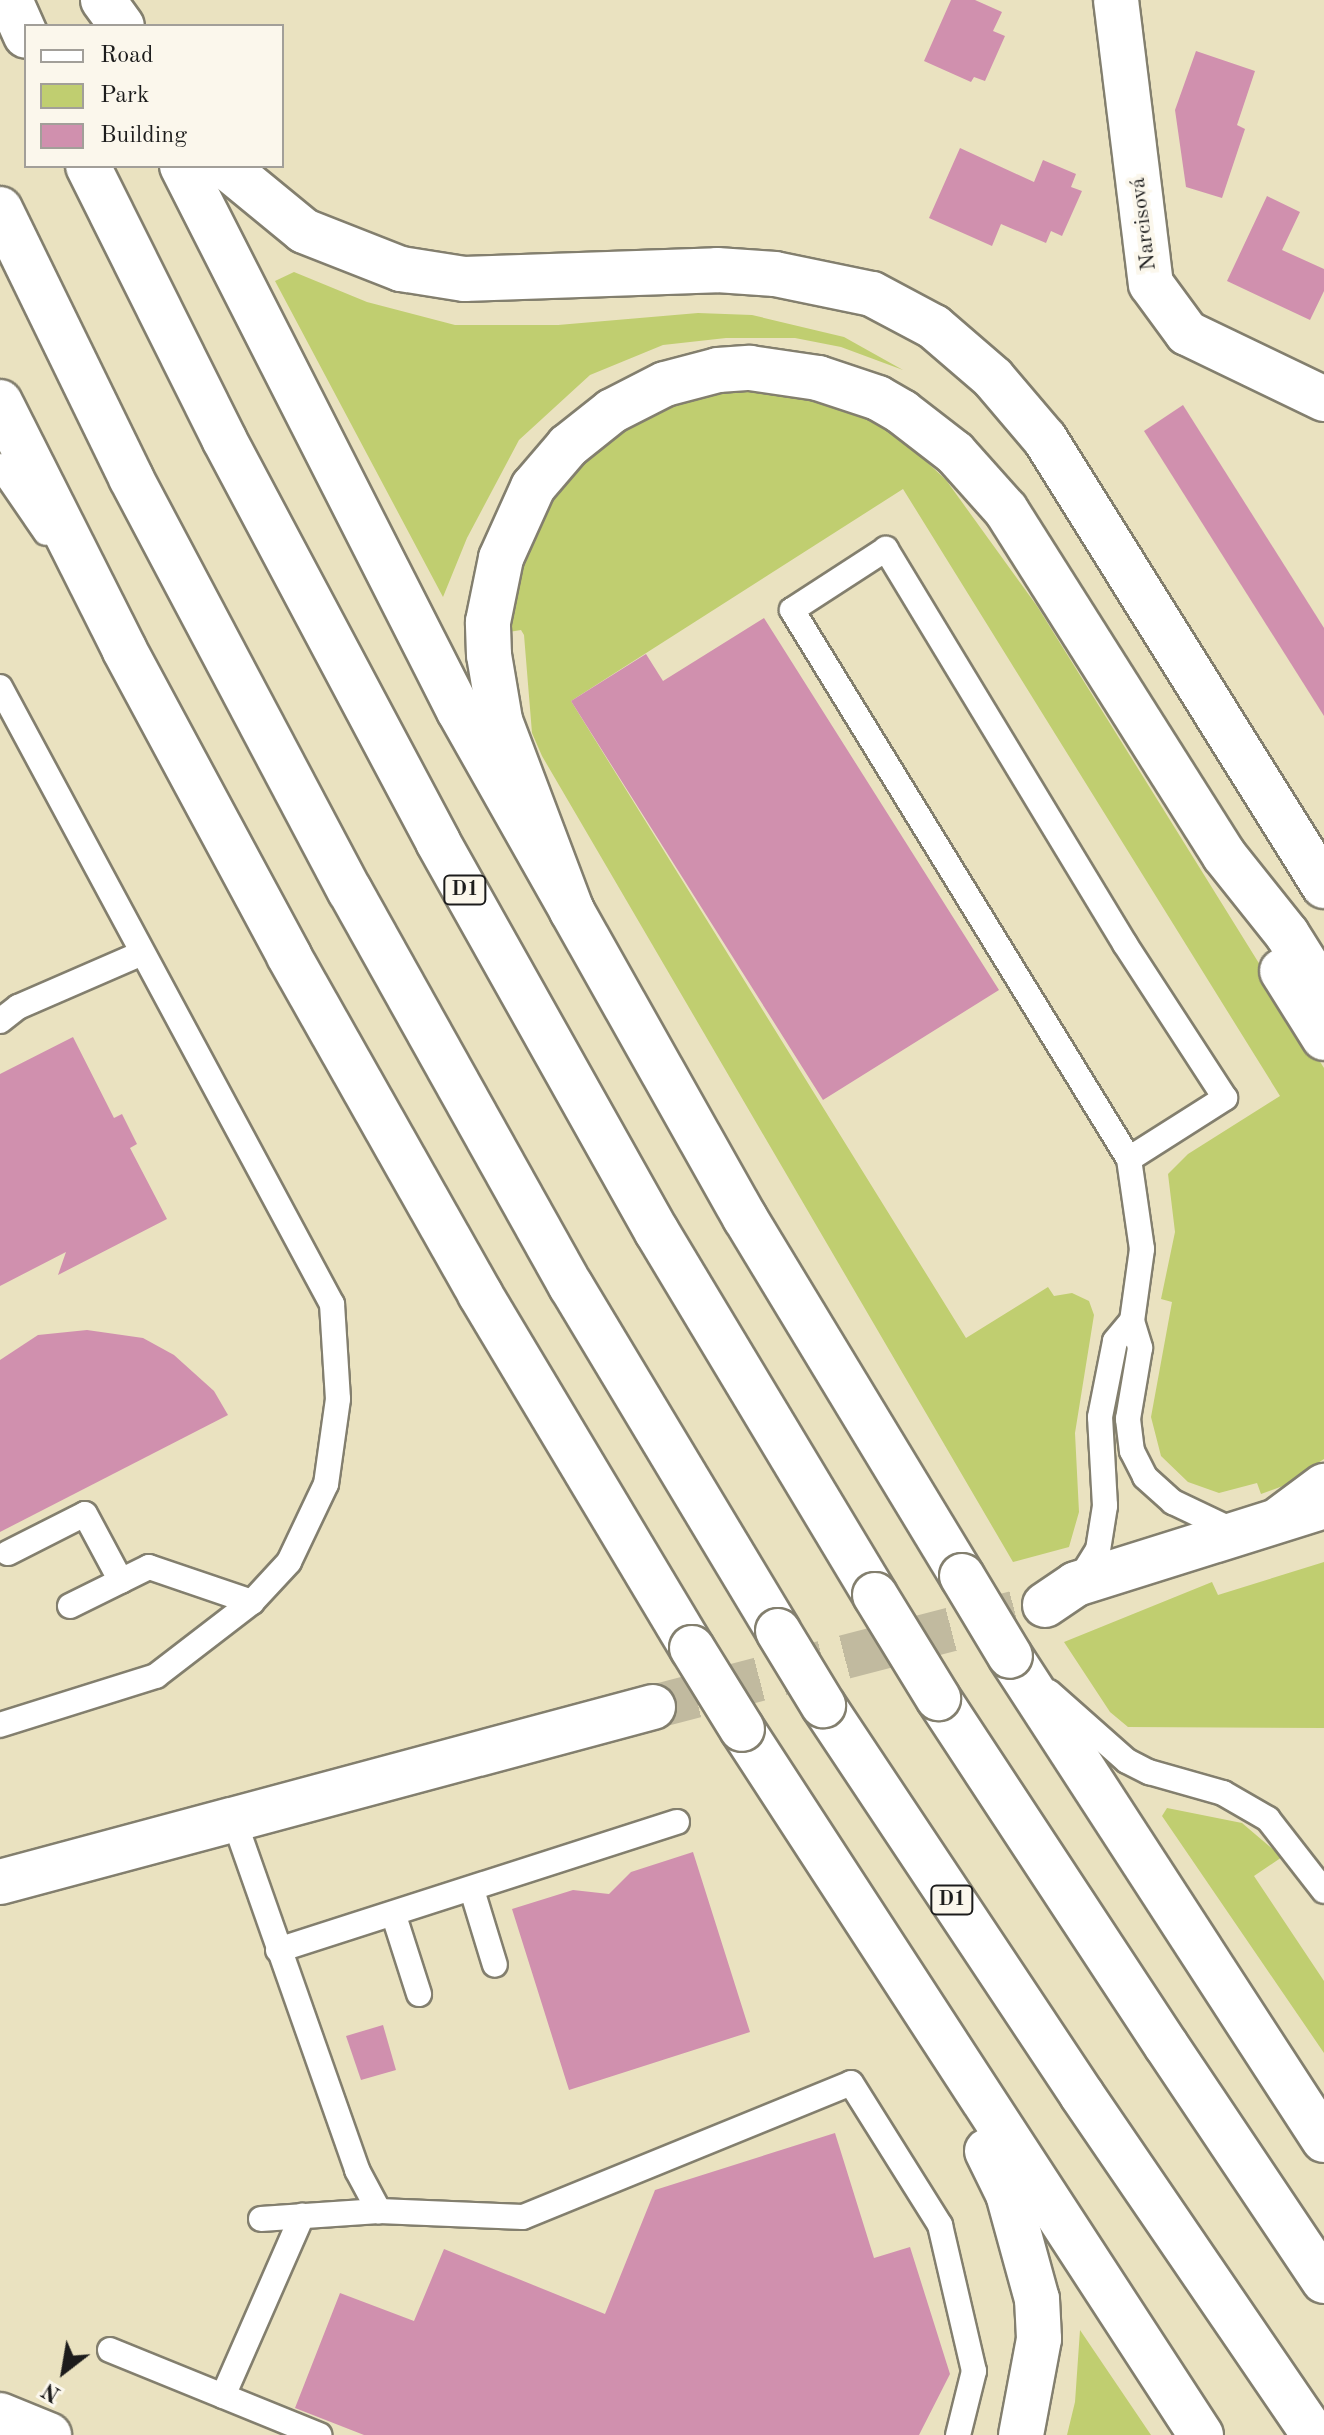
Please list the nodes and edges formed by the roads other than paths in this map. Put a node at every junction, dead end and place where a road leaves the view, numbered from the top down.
1 (10, 0) edge
2 (102, 0) edge
3 (1116, 0) edge
4 (113, 24) edge
5 (120, 24) edge
6 (24, 32) edge
7 (89, 168) edge
8 (183, 168) edge
9 (227, 168) edge
10 (0, 209) edge
11 (1324, 399) edge
12 (0, 402) edge
13 (0, 466) edge
14 (124, 649) junction
15 (0, 687) edge
16 (1224, 855) junction
17 (1324, 886) edge
18 (572, 911) junction
19 (140, 954) junction
20 (1324, 993) edge
21 (0, 1021) edge
22 (1324, 1038) edge
23 (1129, 1159) junction
24 (1132, 1321) junction
25 (1324, 1486) edge
26 (1324, 1505) edge
27 (1281, 1518) junction
28 (1239, 1533) junction
29 (1324, 1533) edge
30 (8, 1553) dead end
31 (121, 1581) junction
32 (1076, 1584) junction
33 (252, 1602) junction
34 (70, 1606) dead end
35 (1010, 1656) junction
36 (653, 1707) tunnel mouth
37 (0, 1725) edge
38 (234, 1820) junction
39 (677, 1822) dead end
40 (0, 1882) edge
41 (472, 1890) junction
42 (1324, 1891) edge
43 (394, 1916) junction
44 (278, 1950) junction
45 (495, 1965) dead end
46 (898, 1973) junction
47 (419, 1994) dead end
48 (1324, 2140) edge
49 (379, 2211) junction
50 (302, 2216) junction
51 (261, 2219) dead end
52 (1324, 2281) edge
53 (110, 2350) dead end
54 (223, 2396) junction
55 (0, 2415) edge
56 (49, 2435) edge
57 (319, 2435) edge
58 (958, 2435) edge
59 (1021, 2435) edge
60 (1201, 2435) edge
61 (1314, 2435) edge

1 - 6 main road
2 - 4 main road
2 - 5 main road
3 - 11 main road, Narcisová
7 - 52 main road, D1, bridge
8 - 18 main road
9 - 17 main road
10 - 61 main road, D1, bridge
12 - 14 main road
13 - 14 lane
14 - 46 main road, bridge
15 - 19 lane
16 - 18 main road
16 - 20 main road
16 - 22 main road
18 - 35 main road, bridge
19 - 21 lane
19 - 33 lane
23 - 23 lane
23 - 24 lane
24 - 28 lane
24 - 32 lane
25 - 27 main road
26 - 27 main road
27 - 28 main road
28 - 32 main road
29 - 32 main road
30 - 31 lane
31 - 33 lane
31 - 34 lane
33 - 37 lane
35 - 42 lane
35 - 48 main road
36 - 38 main road
38 - 40 main road
38 - 44 lane
39 - 41 lane
41 - 43 lane
41 - 45 lane
43 - 44 lane
43 - 47 lane
44 - 49 lane
46 - 59 main road
46 - 60 main road
49 - 50 lane
49 - 58 lane
50 - 51 lane
50 - 54 lane
53 - 54 lane
54 - 57 lane
55 - 56 main road

